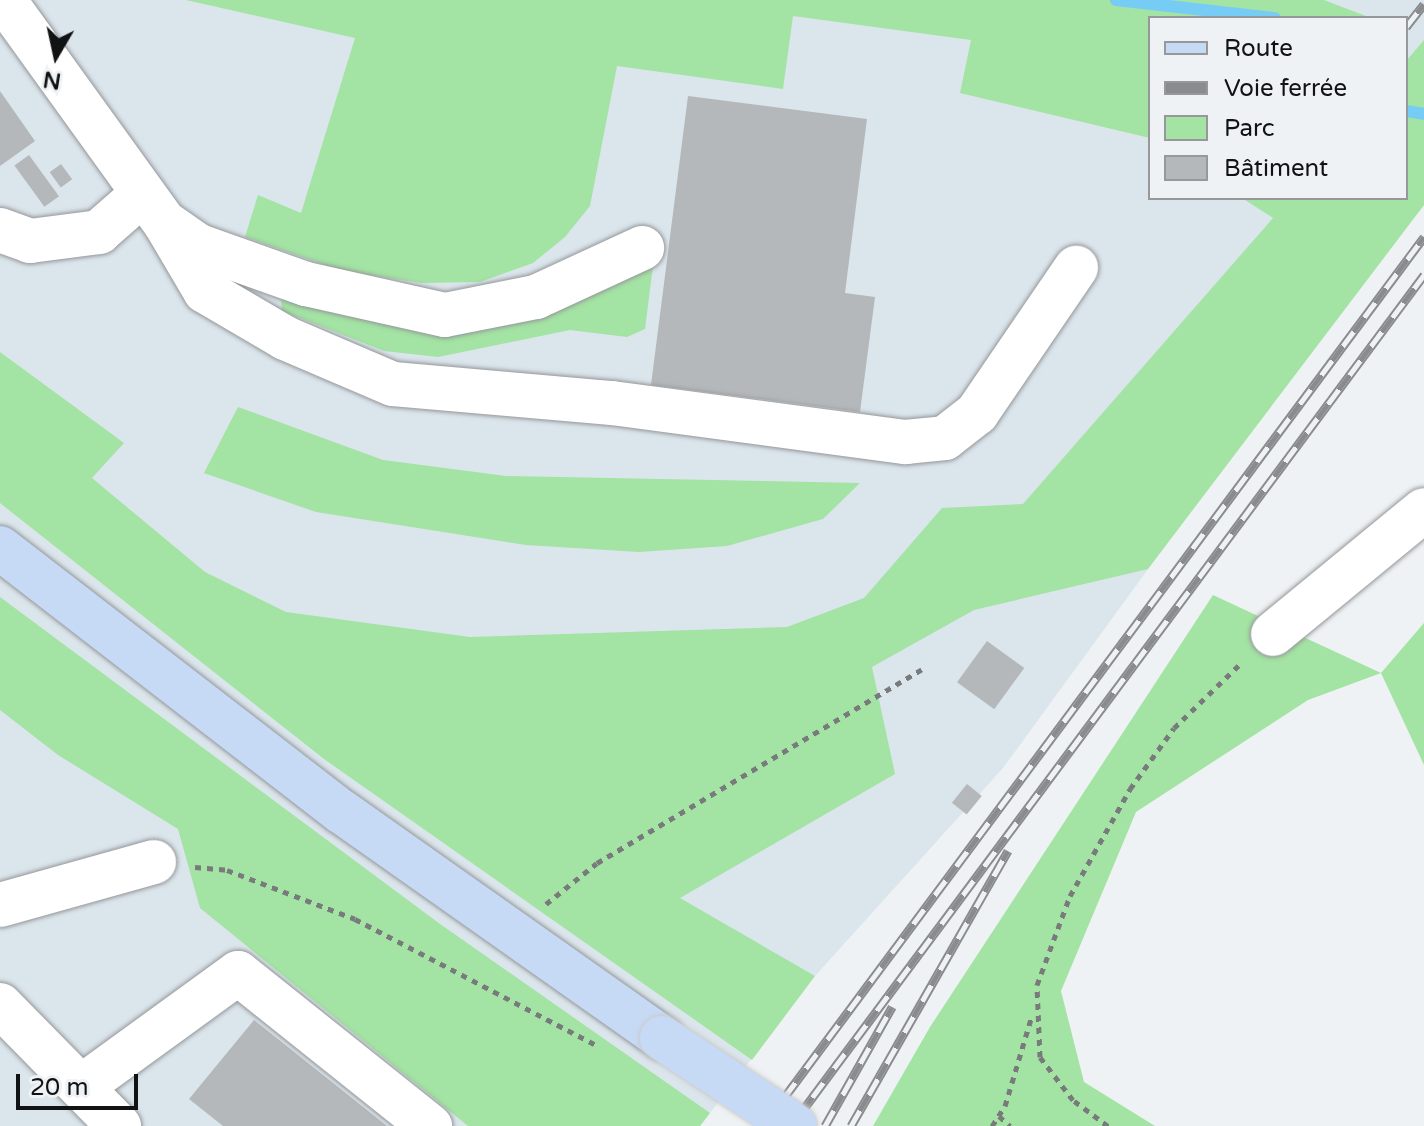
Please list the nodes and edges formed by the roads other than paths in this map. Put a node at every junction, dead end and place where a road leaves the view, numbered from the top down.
1 (4, 0) edge
2 (152, 210) junction
3 (0, 230) edge
4 (642, 248) dead end
5 (1076, 268) dead end
6 (1424, 510) edge
7 (0, 548) edge
8 (1273, 634) road end
9 (154, 862) road end
10 (0, 905) edge
11 (0, 1005) edge
12 (81, 1087) junction
13 (119, 1126) edge
14 (430, 1126) edge
15 (795, 1126) edge

1 - 2 street
2 - 3 street
2 - 4 street
2 - 5 street
6 - 8 street
7 - 15 main road, bridge
9 - 10 street
11 - 12 street
12 - 13 street
12 - 14 street

